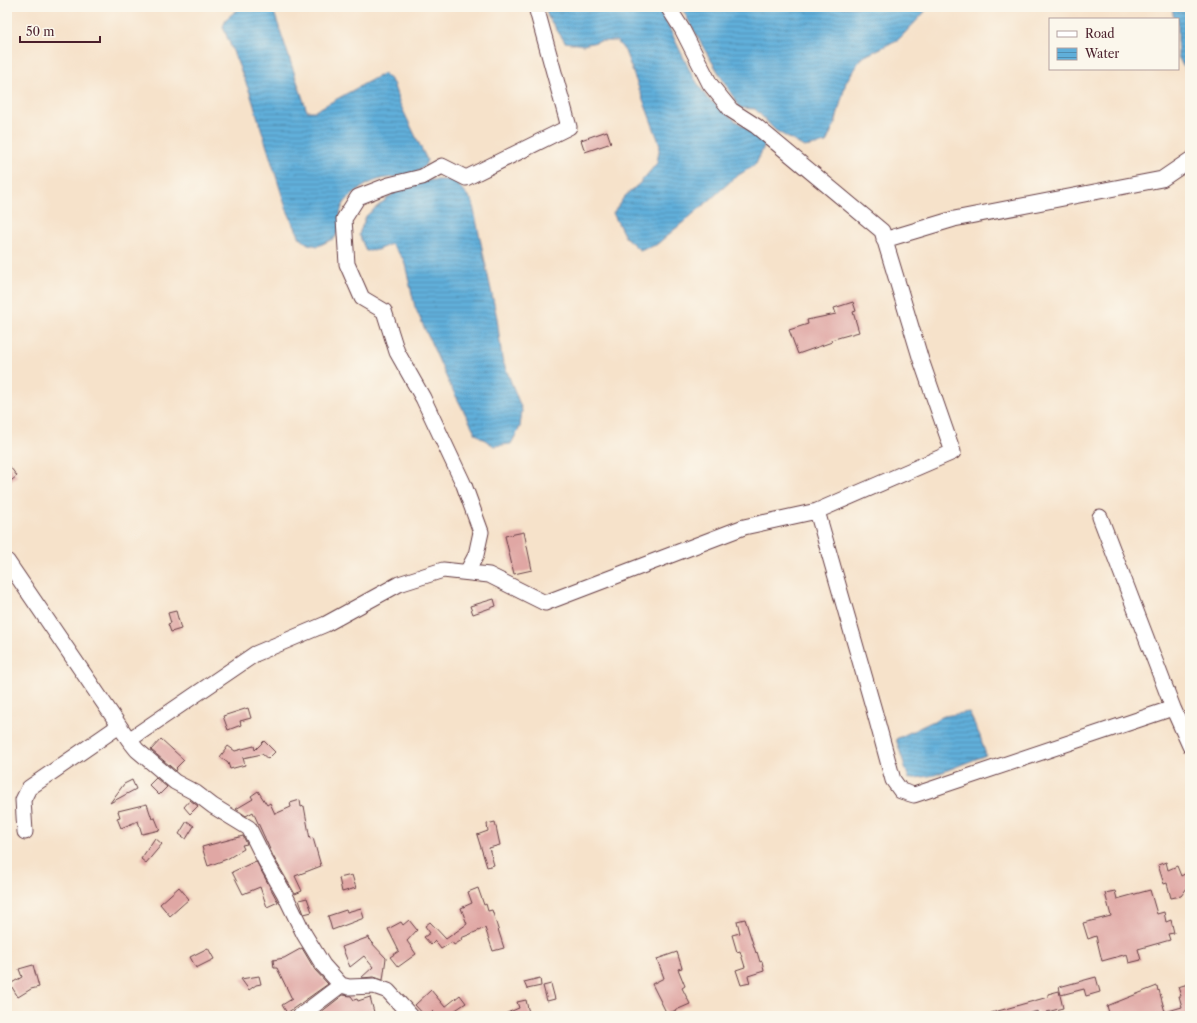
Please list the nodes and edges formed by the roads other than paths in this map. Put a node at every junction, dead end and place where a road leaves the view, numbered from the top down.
1 (536, 7) edge
2 (668, 7) edge
3 (1190, 160) edge
4 (884, 240) junction
5 (817, 511) junction
6 (1100, 517) dead end
7 (7, 561) edge
8 (467, 572) junction
9 (1173, 708) junction
10 (120, 726) junction
11 (129, 740) junction
12 (1190, 746) edge
13 (25, 832) dead end
14 (341, 985) junction
15 (300, 1016) edge
16 (411, 1016) edge

1 - 8 street
2 - 4 street
3 - 4 street
4 - 5 street
5 - 8 street
5 - 9 street
6 - 9 street
7 - 10 street
8 - 11 street
9 - 12 street
10 - 11 street
10 - 13 street
11 - 14 street
14 - 15 street
14 - 16 street

